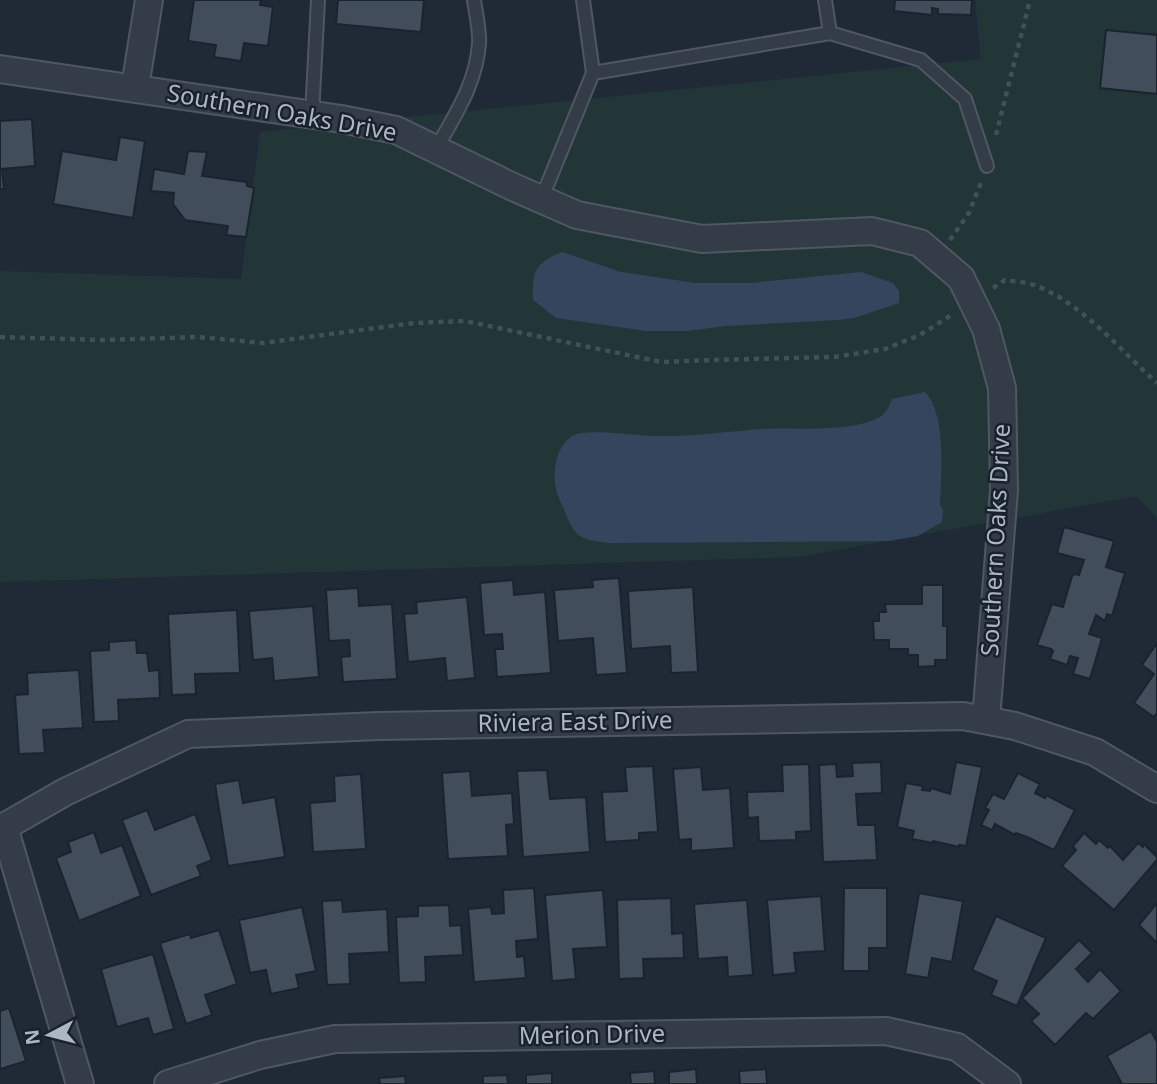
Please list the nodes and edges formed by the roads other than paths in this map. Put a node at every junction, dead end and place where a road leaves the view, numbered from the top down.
1 (149, 0) edge
2 (318, 0) edge
3 (474, 0) edge
4 (583, 0) edge
5 (825, 0) edge
6 (830, 33) junction
7 (0, 69) edge
8 (593, 74) junction
9 (135, 88) junction
10 (312, 115) junction
11 (436, 149) junction
12 (987, 166) dead end
13 (541, 200) junction
14 (986, 720) junction
15 (1157, 789) edge
16 (2, 827) edge
17 (80, 1084) edge
18 (168, 1084) edge
19 (1007, 1084) edge

1 - 9 street
2 - 10 lane
3 - 11 lane
4 - 8 lane
5 - 6 lane
6 - 8 lane
6 - 12 lane
7 - 9 street, Southern Oaks Drive
8 - 13 lane
9 - 10 street, Southern Oaks Drive
10 - 11 street, Southern Oaks Drive
11 - 13 street, Southern Oaks Drive
13 - 14 street, Southern Oaks Drive
14 - 15 street, Riviera East Drive
14 - 16 street, Riviera East Drive
16 - 17 street
18 - 19 street, Merion Drive

